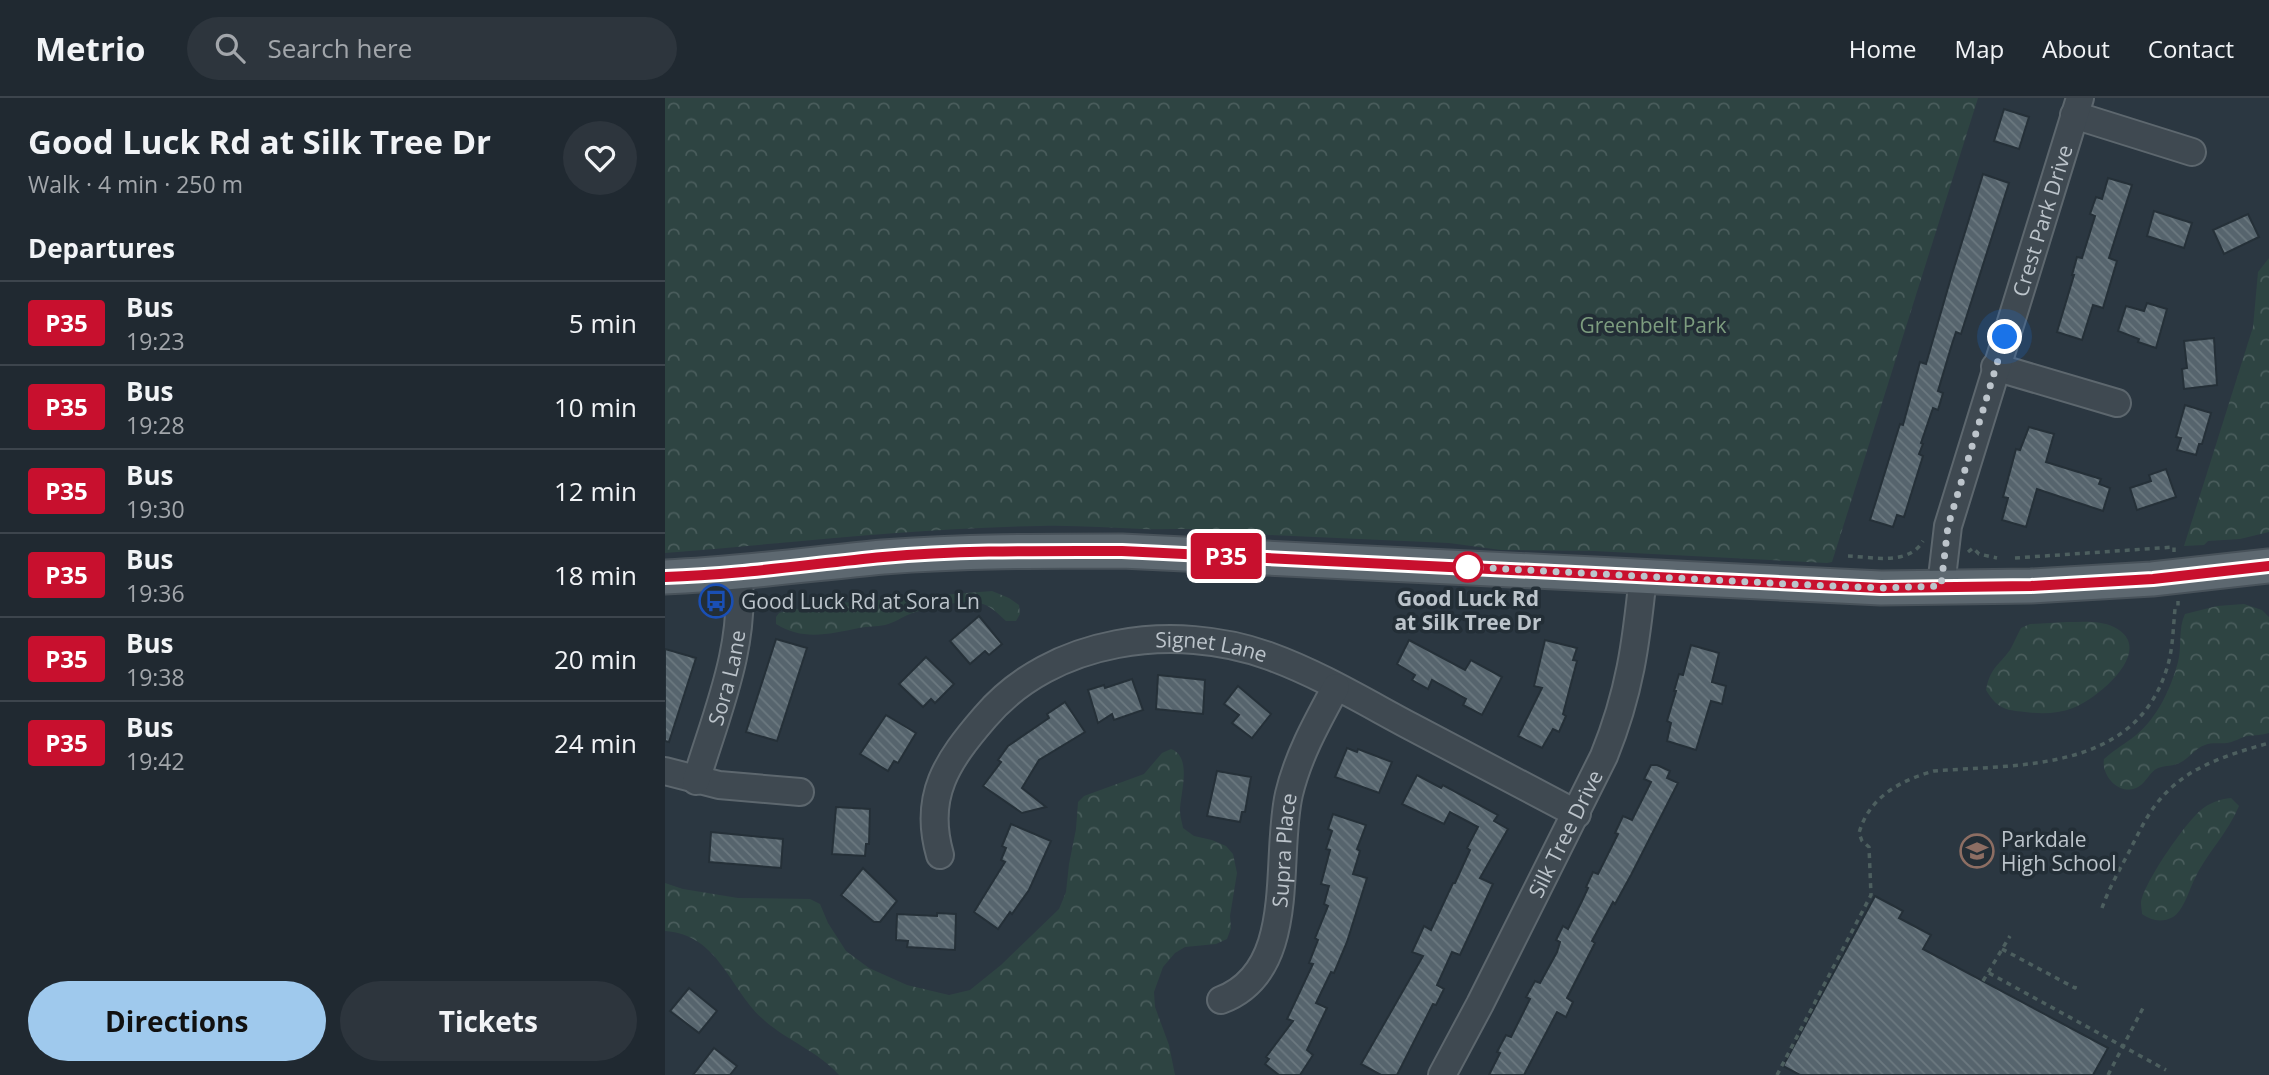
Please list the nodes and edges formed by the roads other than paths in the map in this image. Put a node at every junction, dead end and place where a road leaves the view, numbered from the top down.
1 (2077, 107) edge
2 (2193, 152) dead end
3 (1995, 367) junction
4 (2117, 402) dead end
5 (2269, 566) edge
6 (738, 571) junction
7 (1643, 576) junction
8 (665, 577) edge
9 (1941, 586) junction
10 (1336, 687) junction
11 (665, 771) edge
12 (696, 781) junction
13 (800, 792) dead end
14 (1577, 814) junction
15 (940, 855) dead end
16 (1221, 1000) dead end
17 (1442, 1075) edge

1 - 2 street
1 - 3 street, Crest Park Drive
3 - 4 street
3 - 9 street, Crest Park Drive
5 - 9 main road
6 - 7 main road
6 - 8 main road
6 - 12 street, Sora Lane
7 - 9 main road
7 - 14 street, Silk Tree Drive
10 - 14 street, Signet Lane
10 - 15 street, Signet Lane
10 - 16 street, Supra Place
11 - 12 street
12 - 13 street
14 - 17 street, Silk Tree Drive

